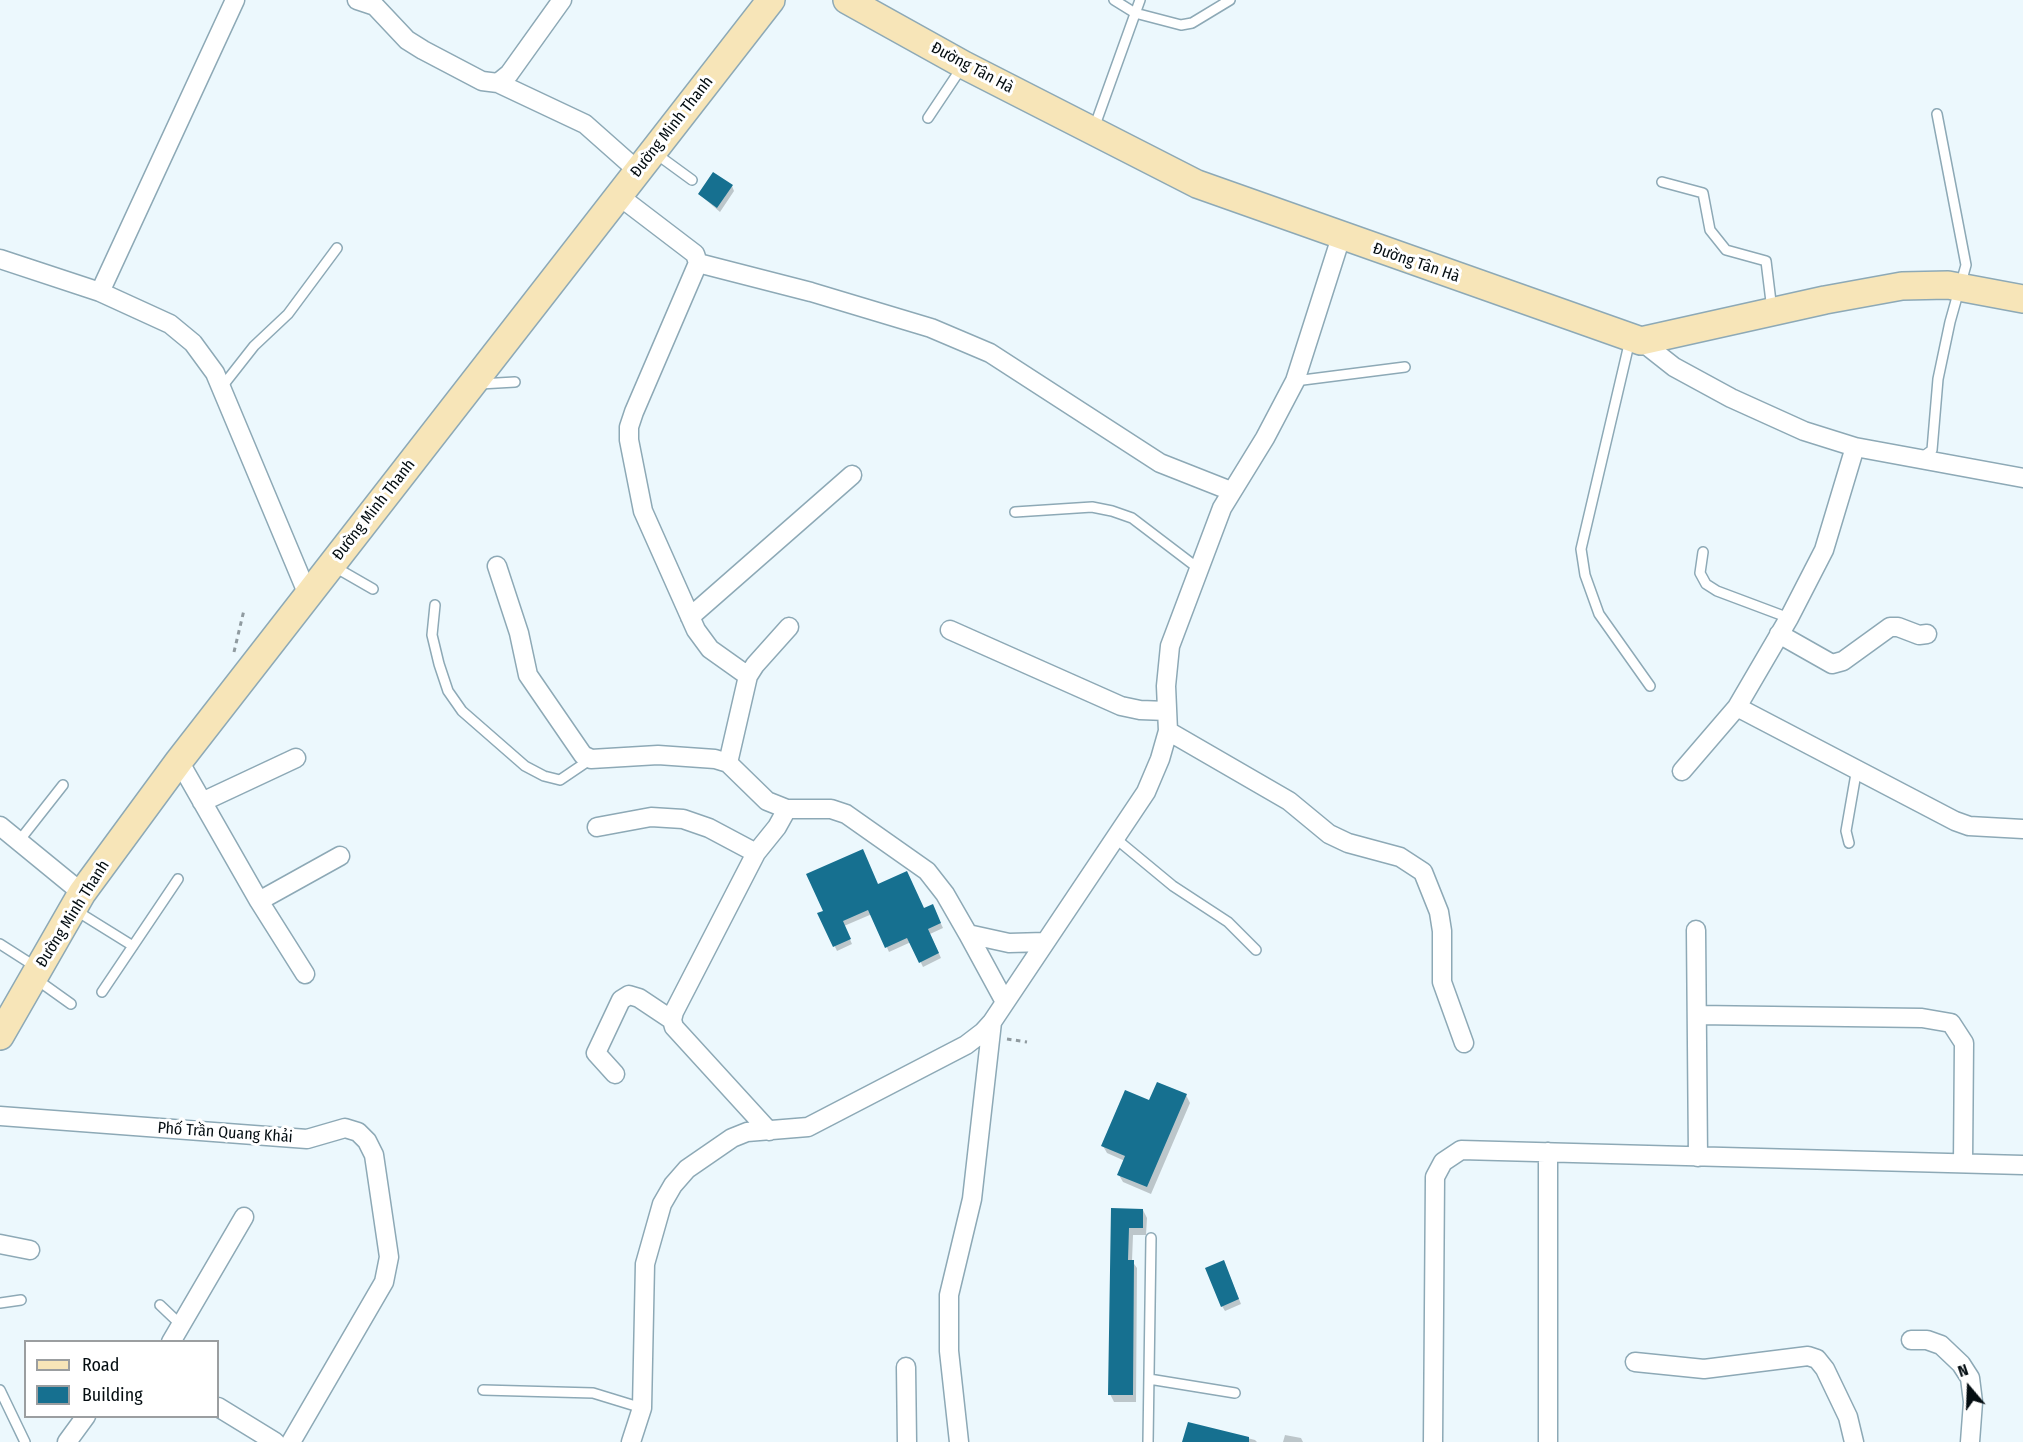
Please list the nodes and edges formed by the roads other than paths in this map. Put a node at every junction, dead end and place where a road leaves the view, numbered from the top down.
1 (235, 0) edge
2 (357, 0) edge
3 (562, 0) edge
4 (771, 0) edge
5 (847, 0) edge
6 (1114, 0) edge
7 (1140, 0) edge
8 (1230, 0) edge
9 (377, 3) edge
10 (1135, 13) junction
11 (964, 64) junction
12 (498, 83) junction
13 (1937, 114) dead end
14 (928, 118) dead end
15 (1093, 130) junction
16 (645, 161) junction
17 (692, 180) dead end
18 (1662, 182) dead end
19 (619, 196) junction
20 (1341, 237) junction
21 (337, 248) dead end
22 (0, 259) edge
23 (698, 262) junction
24 (1959, 287) junction
25 (100, 292) junction
26 (2023, 299) edge
27 (1772, 312) junction
28 (1636, 339) junction
29 (1405, 367) dead end
30 (1294, 381) junction
31 (515, 382) dead end
32 (471, 385) junction
33 (221, 387) junction
34 (1855, 447) junction
35 (1921, 458) junction
36 (852, 475) dead end
37 (2023, 478) edge
38 (1231, 490) junction
39 (1015, 512) dead end
40 (1703, 552) dead end
41 (331, 565) junction
42 (497, 566) dead end
43 (1199, 569) junction
44 (373, 589) dead end
45 (308, 595) junction
46 (435, 605) dead end
47 (690, 616) junction
48 (1789, 618) junction
49 (789, 627) dead end
50 (950, 630) dead end
51 (1779, 634) junction
52 (1927, 634) dead end
53 (748, 676) junction
54 (1650, 686) dead end
55 (1737, 707) junction
56 (1167, 711) junction
57 (1168, 731) junction
58 (296, 758) dead end
59 (591, 759) junction
60 (179, 761) junction
61 (728, 763) junction
62 (1857, 768) junction
63 (1682, 771) dead end
64 (63, 785) dead end
65 (202, 801) junction
66 (787, 809) junction
67 (0, 826) edge
68 (597, 827) dead end
69 (2023, 828) edge
70 (1115, 838) junction
71 (19, 841) junction
72 (1849, 843) dead end
73 (756, 853) junction
74 (340, 856) dead end
75 (178, 879) dead end
76 (78, 901) junction
77 (259, 901) junction
78 (1696, 930) dead end
79 (968, 934) junction
80 (1045, 942) junction
81 (0, 944) edge
82 (133, 946) junction
83 (1256, 950) dead end
84 (36, 973) junction
85 (304, 974) dead end
86 (102, 992) dead end
87 (1005, 1002) junction
88 (71, 1004) dead end
89 (1697, 1015) junction
90 (672, 1020) junction
91 (992, 1022) junction
92 (0, 1036) edge
93 (1464, 1043) dead end
94 (615, 1074) dead end
95 (0, 1116) edge
96 (769, 1131) junction
97 (1548, 1152) junction
98 (1698, 1156) junction
99 (1962, 1163) junction
100 (2023, 1165) edge
101 (244, 1217) dead end
102 (1151, 1238) dead end
103 (0, 1244) edge
104 (30, 1250) dead end
105 (21, 1300) dead end
106 (0, 1303) edge
107 (160, 1305) dead end
108 (181, 1325) junction
109 (172, 1340) edge
110 (1911, 1340) dead end
111 (1635, 1362) dead end
112 (906, 1367) dead end
113 (1149, 1379) junction
114 (0, 1390) edge
115 (483, 1390) dead end
116 (1235, 1393) dead end
117 (219, 1408) edge
118 (642, 1408) junction
119 (85, 1418) edge
120 (25, 1442) edge
121 (67, 1442) edge
122 (275, 1442) edge
123 (291, 1442) edge
124 (631, 1442) edge
125 (907, 1442) edge
126 (959, 1442) edge
127 (1148, 1442) edge
128 (1433, 1442) edge
129 (1548, 1442) edge
130 (1854, 1442) edge
131 (1970, 1442) edge

1 - 25 street
2 - 9 street
3 - 12 street
4 - 16 street, Đường Minh Thanh
5 - 11 street, Đường Tân Hà
6 - 10 lane
7 - 10 lane
8 - 10 lane
9 - 12 street
10 - 15 lane
11 - 14 lane
11 - 15 street, Đường Tân Hà
12 - 16 street
13 - 24 lane
15 - 20 street, Đường Tân Hà
16 - 17 lane
16 - 19 street, Đường Minh Thanh
18 - 27 lane
19 - 23 street
19 - 32 street, Đường Minh Thanh
20 - 28 street, Đường Tân Hà
20 - 30 street
21 - 33 lane
22 - 25 street
23 - 38 street
23 - 47 street
24 - 26 street
24 - 27 street
24 - 35 lane
25 - 33 street
27 - 28 street
28 - 34 street
28 - 54 lane
29 - 30 lane
30 - 38 street
31 - 32 lane
32 - 41 street, Đường Minh Thanh
33 - 45 street
34 - 35 street
34 - 48 street
35 - 37 street
36 - 47 street
38 - 43 street
39 - 43 lane
40 - 48 lane
41 - 44 lane
41 - 45 street, Đường Minh Thanh
42 - 59 street
43 - 56 street
45 - 60 street, Đường Minh Thanh
46 - 59 lane
47 - 53 street
48 - 51 street
49 - 53 street
50 - 56 street
51 - 52 street
51 - 55 street
53 - 61 street
55 - 62 street
55 - 63 street
56 - 57 street
57 - 70 street
57 - 93 street
58 - 65 street
59 - 61 street
60 - 65 street
60 - 76 street, Đường Minh Thanh
61 - 66 street
62 - 69 street
62 - 72 lane
64 - 71 lane
65 - 77 street
66 - 73 street
66 - 79 street
67 - 71 street
68 - 73 street
70 - 80 street
70 - 83 lane
71 - 76 street
73 - 90 street
74 - 77 street
75 - 82 lane
76 - 82 lane
76 - 84 street, Đường Minh Thanh
77 - 85 street
78 - 89 street
79 - 80 street
79 - 87 street
80 - 87 street
81 - 84 lane
82 - 86 lane
84 - 88 lane
84 - 92 street, Đường Minh Thanh
87 - 91 street
89 - 98 street
89 - 99 street
90 - 94 street
90 - 96 street
91 - 96 street
91 - 126 street
95 - 123 street, Phố Trần Quang Khải
96 - 118 street
97 - 98 street
97 - 128 street
97 - 129 street
98 - 99 street
99 - 100 street
101 - 108 street
102 - 113 lane
103 - 104 street
105 - 106 lane
107 - 108 lane
108 - 109 street
110 - 131 street
111 - 130 street
112 - 125 street
113 - 116 lane
113 - 127 lane
114 - 120 lane
115 - 118 lane
117 - 122 street
118 - 124 street
119 - 121 street

